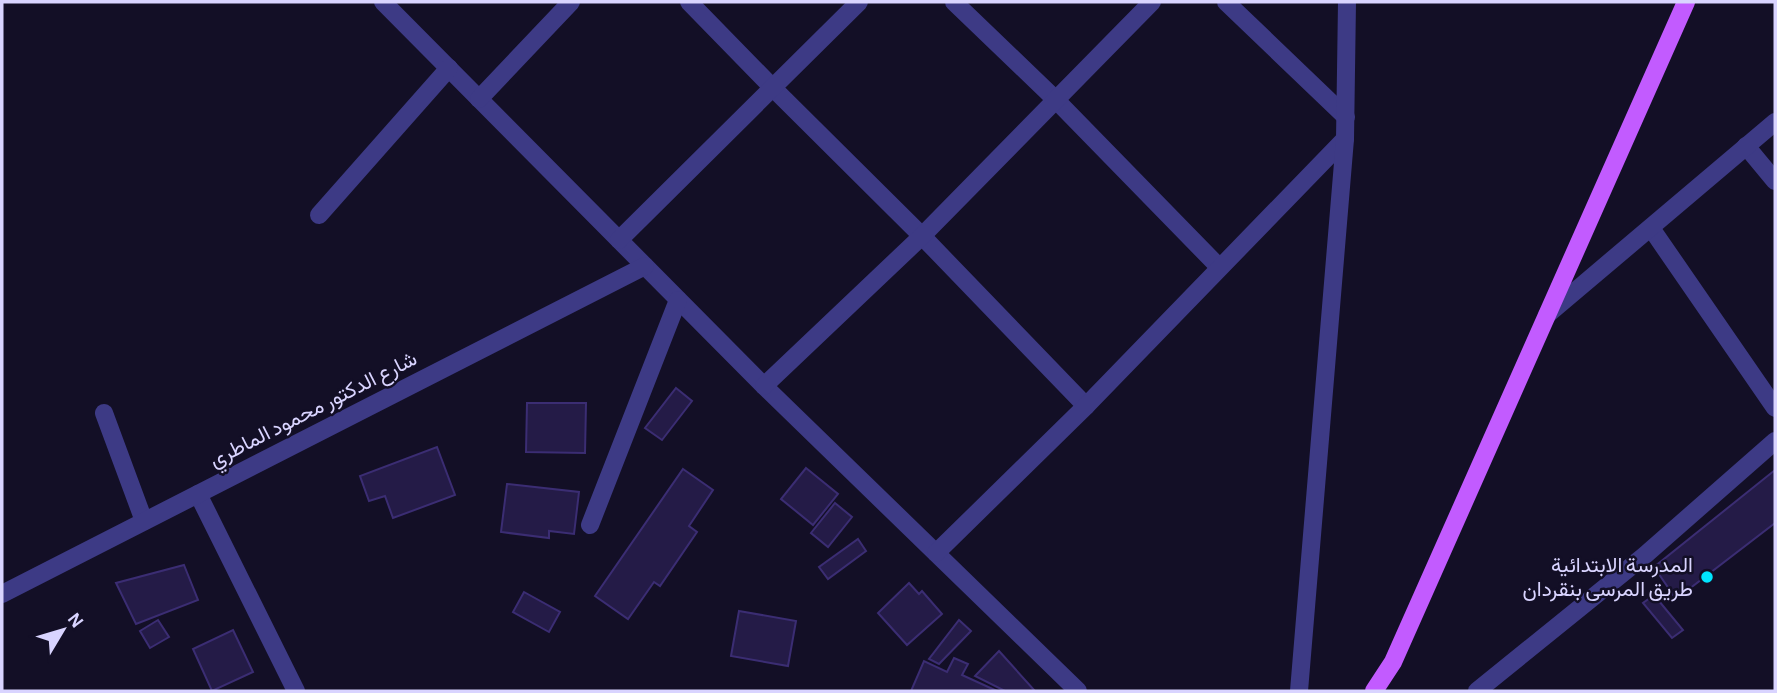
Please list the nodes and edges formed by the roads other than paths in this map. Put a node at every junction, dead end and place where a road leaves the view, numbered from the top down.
1 (383, 2) edge
2 (571, 2) edge
3 (690, 2) edge
4 (859, 2) edge
5 (954, 2) edge
6 (1152, 2) edge
7 (1226, 2) edge
8 (1347, 2) edge
9 (1686, 2) edge
10 (449, 68) junction
11 (773, 88) junction
12 (479, 99) junction
13 (1056, 100) junction
14 (1346, 117) junction
15 (1775, 122) edge
16 (1345, 139) junction
17 (1746, 146) junction
18 (1775, 181) edge
19 (319, 215) dead end
20 (1651, 228) junction
21 (922, 236) junction
22 (619, 240) junction
23 (645, 266) junction
24 (1219, 267) junction
25 (678, 300) junction
26 (1548, 315) junction
27 (764, 386) junction
28 (1086, 406) junction
29 (1775, 408) edge
30 (104, 413) dead end
31 (1775, 441) edge
32 (198, 494) junction
33 (145, 521) junction
34 (590, 526) dead end
35 (936, 553) junction
36 (2, 593) edge
37 (296, 691) edge
38 (1078, 691) edge
39 (1299, 691) edge
40 (1374, 691) edge
41 (1477, 691) edge

1 - 10 street
2 - 12 street
3 - 11 street
4 - 11 street
5 - 13 street
6 - 13 street
7 - 14 street
8 - 14 street
9 - 26 main road
10 - 12 street
10 - 19 street
11 - 21 street
11 - 22 street
12 - 22 street
13 - 21 street
13 - 24 street
14 - 16 street
15 - 17 street
16 - 24 street
16 - 39 street
17 - 18 street
17 - 20 street
20 - 26 street
20 - 29 street
21 - 27 street
21 - 28 street
22 - 23 street
23 - 25 street
23 - 32 street, شارع الدكتور محمود الماطري
24 - 28 street
25 - 27 street
25 - 34 street
26 - 40 main road
27 - 35 street
28 - 35 street
30 - 33 street
31 - 41 street
32 - 33 street, شارع الدكتور محمود الماطري
32 - 37 street
33 - 36 street, شارع الدكتور محمود الماطري
35 - 38 street

